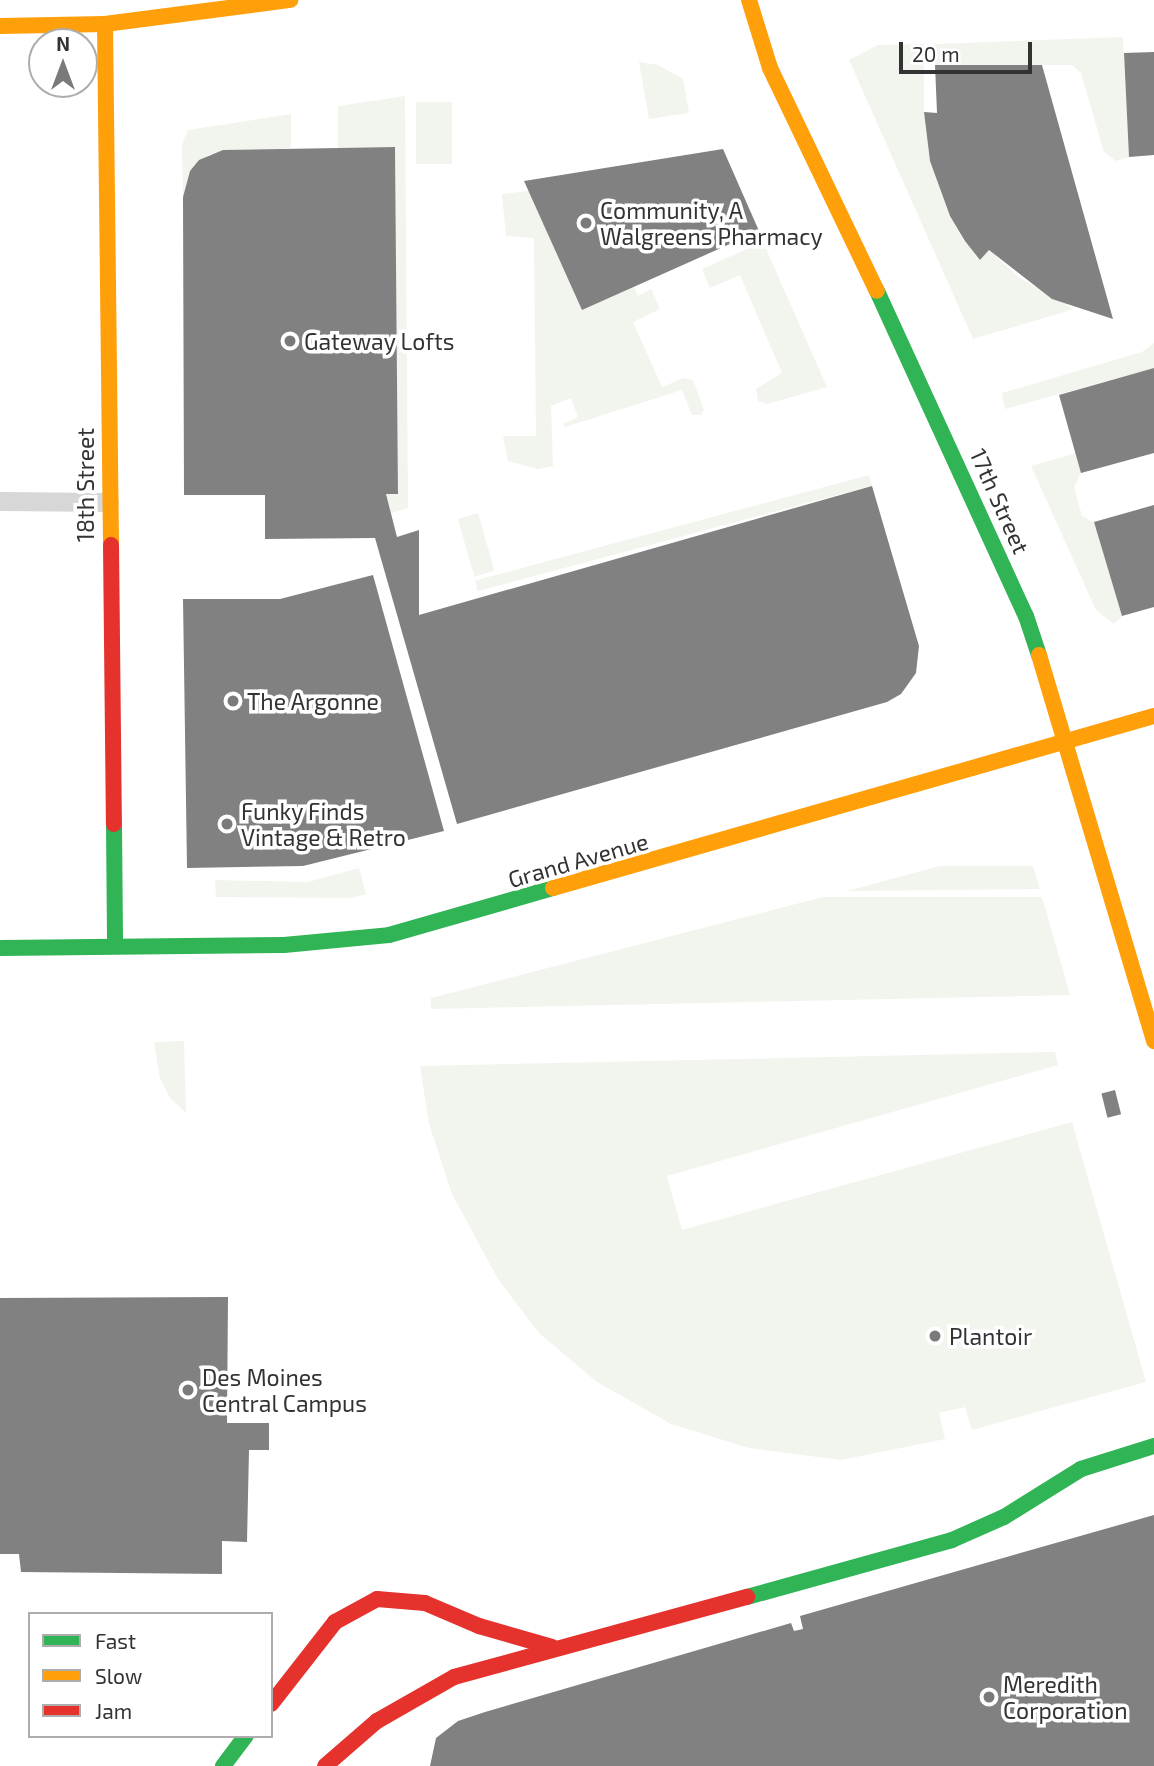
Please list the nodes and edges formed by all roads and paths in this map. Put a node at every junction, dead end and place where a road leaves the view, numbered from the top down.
1 (104, 0) edge
2 (290, 0) edge
3 (750, 0) edge
4 (105, 24) junction
5 (0, 26) edge
6 (0, 501) edge
7 (108, 502) junction
8 (1154, 716) edge
9 (1067, 741) junction
10 (115, 946) junction
11 (0, 948) edge
12 (1154, 1041) edge
13 (1154, 1446) edge
14 (552, 1647) junction
15 (273, 1701) edge
16 (244, 1738) edge
17 (223, 1766) edge
18 (325, 1766) edge

1 - 4 lane
2 - 4 main road
3 - 9 main road, 17th Street
4 - 5 main road
4 - 7 main road, 18th Street
6 - 7 lane
7 - 10 main road, 18th Street
8 - 9 main road, Grand Avenue
9 - 10 main road, Grand Avenue
9 - 12 main road, 17th Street
10 - 11 main road, Grand Avenue
13 - 14 main road
14 - 15 main road
14 - 18 main road
16 - 17 main road

